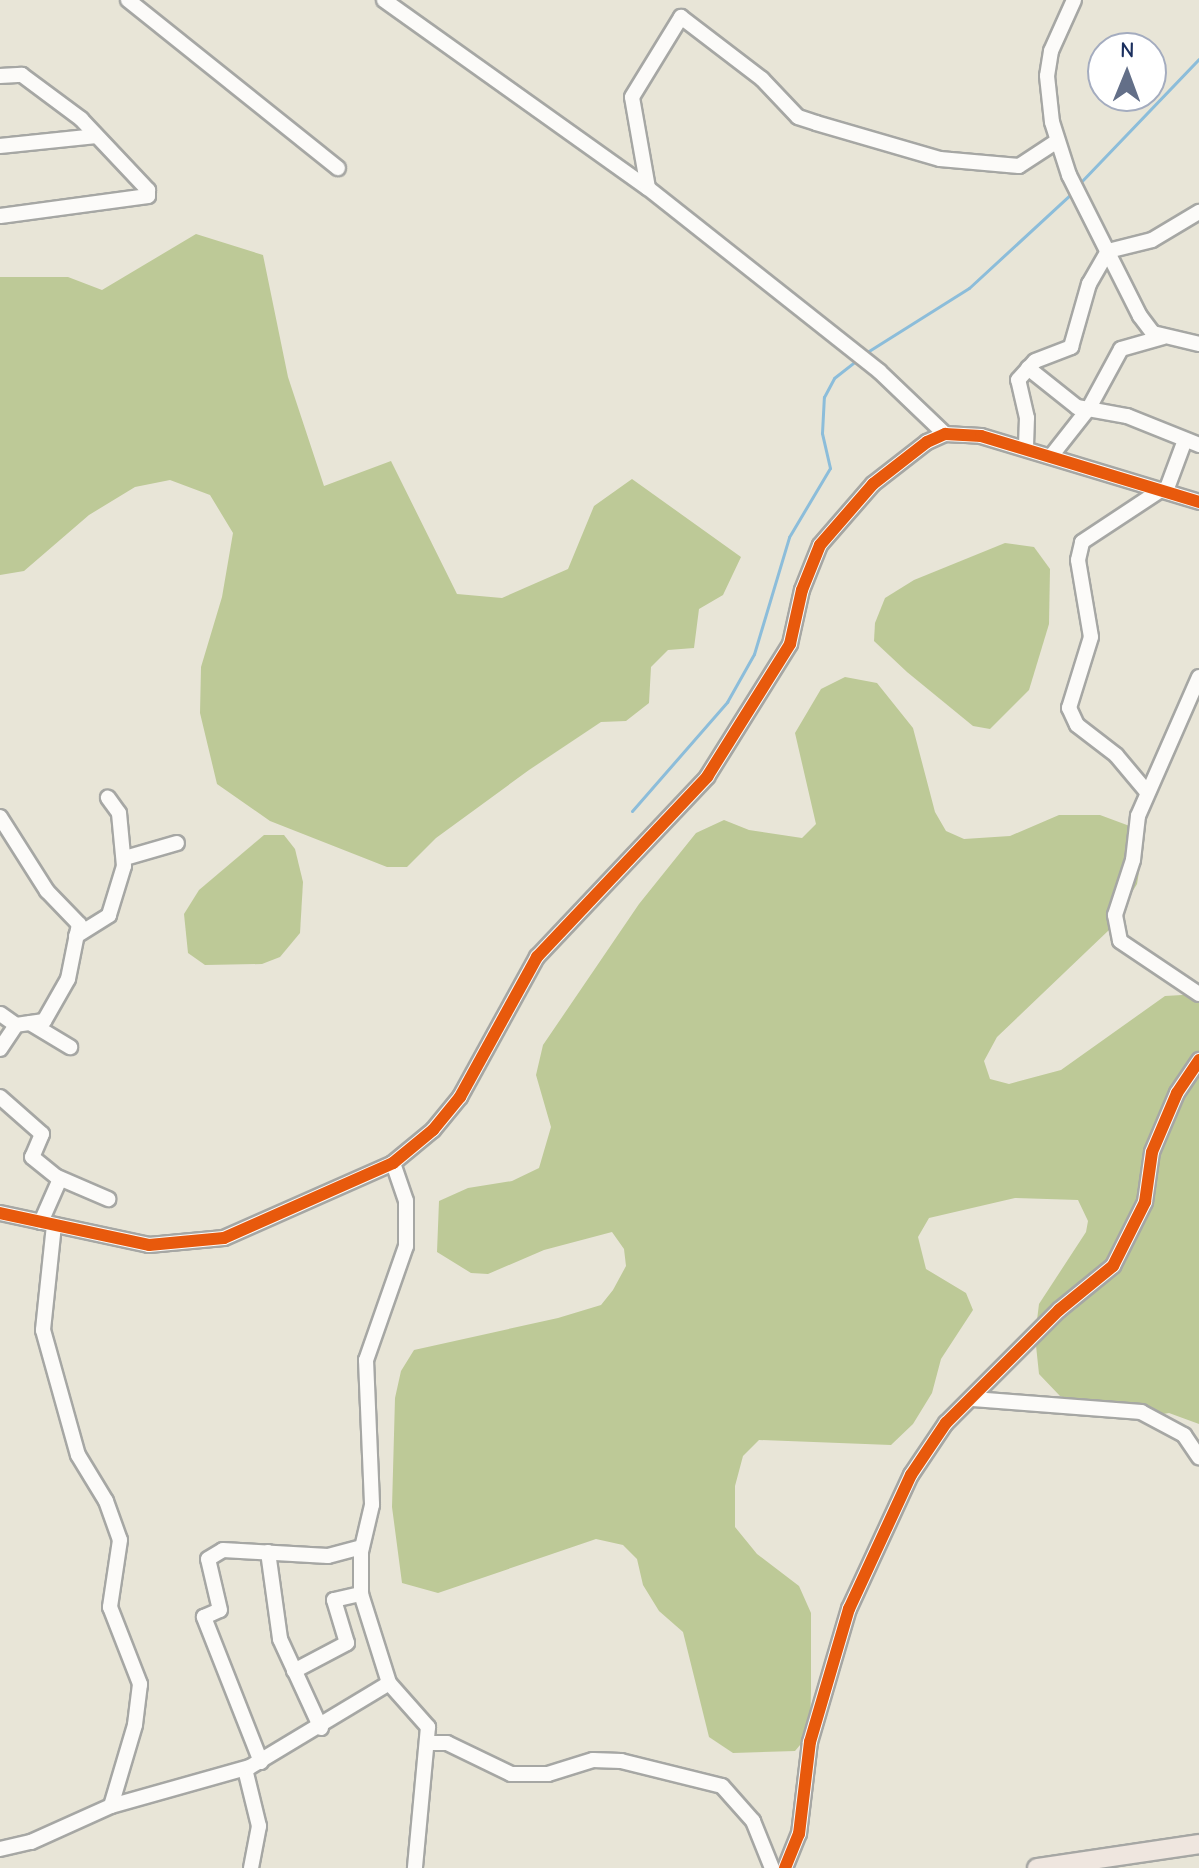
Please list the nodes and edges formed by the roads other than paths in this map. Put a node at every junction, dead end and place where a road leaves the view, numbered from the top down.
1 (128, 0) edge
2 (384, 0) edge
3 (1074, 0) edge
4 (0, 76) edge
5 (96, 136) junction
6 (1057, 141) junction
7 (0, 146) edge
8 (338, 168) dead end
9 (648, 188) junction
10 (1199, 212) edge
11 (0, 216) edge
12 (1108, 251) junction
13 (1163, 337) junction
14 (1199, 344) edge
15 (1028, 368) junction
16 (1088, 410) junction
17 (945, 434) junction
18 (1192, 443) edge
19 (1026, 446) junction
20 (1052, 455) junction
21 (1164, 490) junction
22 (1199, 502) edge
23 (1199, 677) edge
24 (1147, 792) junction
25 (108, 798) dead end
26 (0, 817) edge
27 (177, 843) dead end
28 (125, 858) junction
29 (76, 936) junction
30 (1199, 994) edge
31 (0, 1014) edge
32 (23, 1024) junction
33 (70, 1047) dead end
34 (0, 1049) edge
35 (1199, 1060) edge
36 (0, 1097) edge
37 (393, 1163) junction
38 (60, 1179) junction
39 (108, 1199) dead end
40 (0, 1213) edge
41 (47, 1224) junction
42 (973, 1399) junction
43 (1199, 1457) edge
44 (362, 1547) junction
45 (268, 1552) junction
46 (361, 1594) junction
47 (294, 1671) junction
48 (389, 1683) junction
49 (321, 1728) junction
50 (428, 1743) junction
51 (261, 1762) junction
52 (245, 1769) junction
53 (111, 1806) junction
54 (1199, 1844) edge
55 (0, 1849) edge
56 (251, 1868) edge
57 (415, 1868) edge
58 (772, 1868) edge
59 (785, 1868) edge
60 (1037, 1868) edge

1 - 8 street
2 - 9 street
3 - 6 street
4 - 5 street
5 - 7 street
5 - 11 street
6 - 9 street
6 - 12 street
9 - 17 street
10 - 12 street
12 - 13 street
12 - 15 street
13 - 14 street
13 - 16 street
15 - 16 street
15 - 19 street
16 - 18 street
16 - 20 street
17 - 19 street
17 - 37 street
18 - 21 street
19 - 20 street
20 - 21 street
21 - 22 street
21 - 24 street
23 - 24 street
24 - 30 street
25 - 28 street
26 - 29 street
27 - 28 street
28 - 29 street
29 - 32 street
31 - 32 street
32 - 33 street
32 - 34 street
35 - 42 street
36 - 38 street
37 - 41 street
37 - 44 street
38 - 39 street
38 - 41 street
40 - 41 street
41 - 53 street
42 - 43 street
42 - 59 street
44 - 45 street
44 - 46 street
45 - 47 street
45 - 51 street
46 - 47 street
46 - 48 street
47 - 49 street
48 - 49 street
48 - 50 street
49 - 51 street
50 - 57 street
50 - 58 street
51 - 52 street
52 - 53 street
52 - 56 street
53 - 55 street
54 - 60 main road

